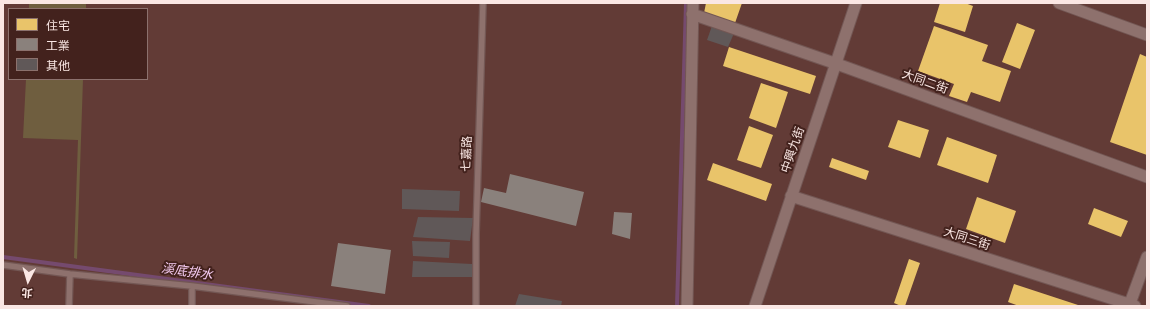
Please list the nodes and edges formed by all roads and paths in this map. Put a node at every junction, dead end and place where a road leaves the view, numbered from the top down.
1 (483, 3) edge
2 (856, 3) edge
3 (1059, 3) edge
4 (693, 9) edge
5 (1147, 35) edge
6 (837, 64) junction
7 (1147, 177) edge
8 (791, 196) junction
9 (1147, 257) edge
10 (3, 265) edge
11 (70, 274) junction
12 (192, 286) junction
13 (1131, 305) edge
14 (69, 306) edge
15 (192, 306) edge
16 (347, 306) edge
17 (476, 306) edge
18 (687, 306) edge
19 (755, 306) edge

1 - 17 lane, 七嘉路
2 - 6 street, 中興九街
3 - 5 street
4 - 6 street, 大同二街
4 - 18 street
6 - 7 street, 大同二街
6 - 8 street, 中興九街
8 - 13 street, 大同三街
8 - 19 street, 中興九街
9 - 13 street
10 - 11 lane
11 - 12 lane
11 - 14 lane
12 - 15 lane
12 - 16 lane

